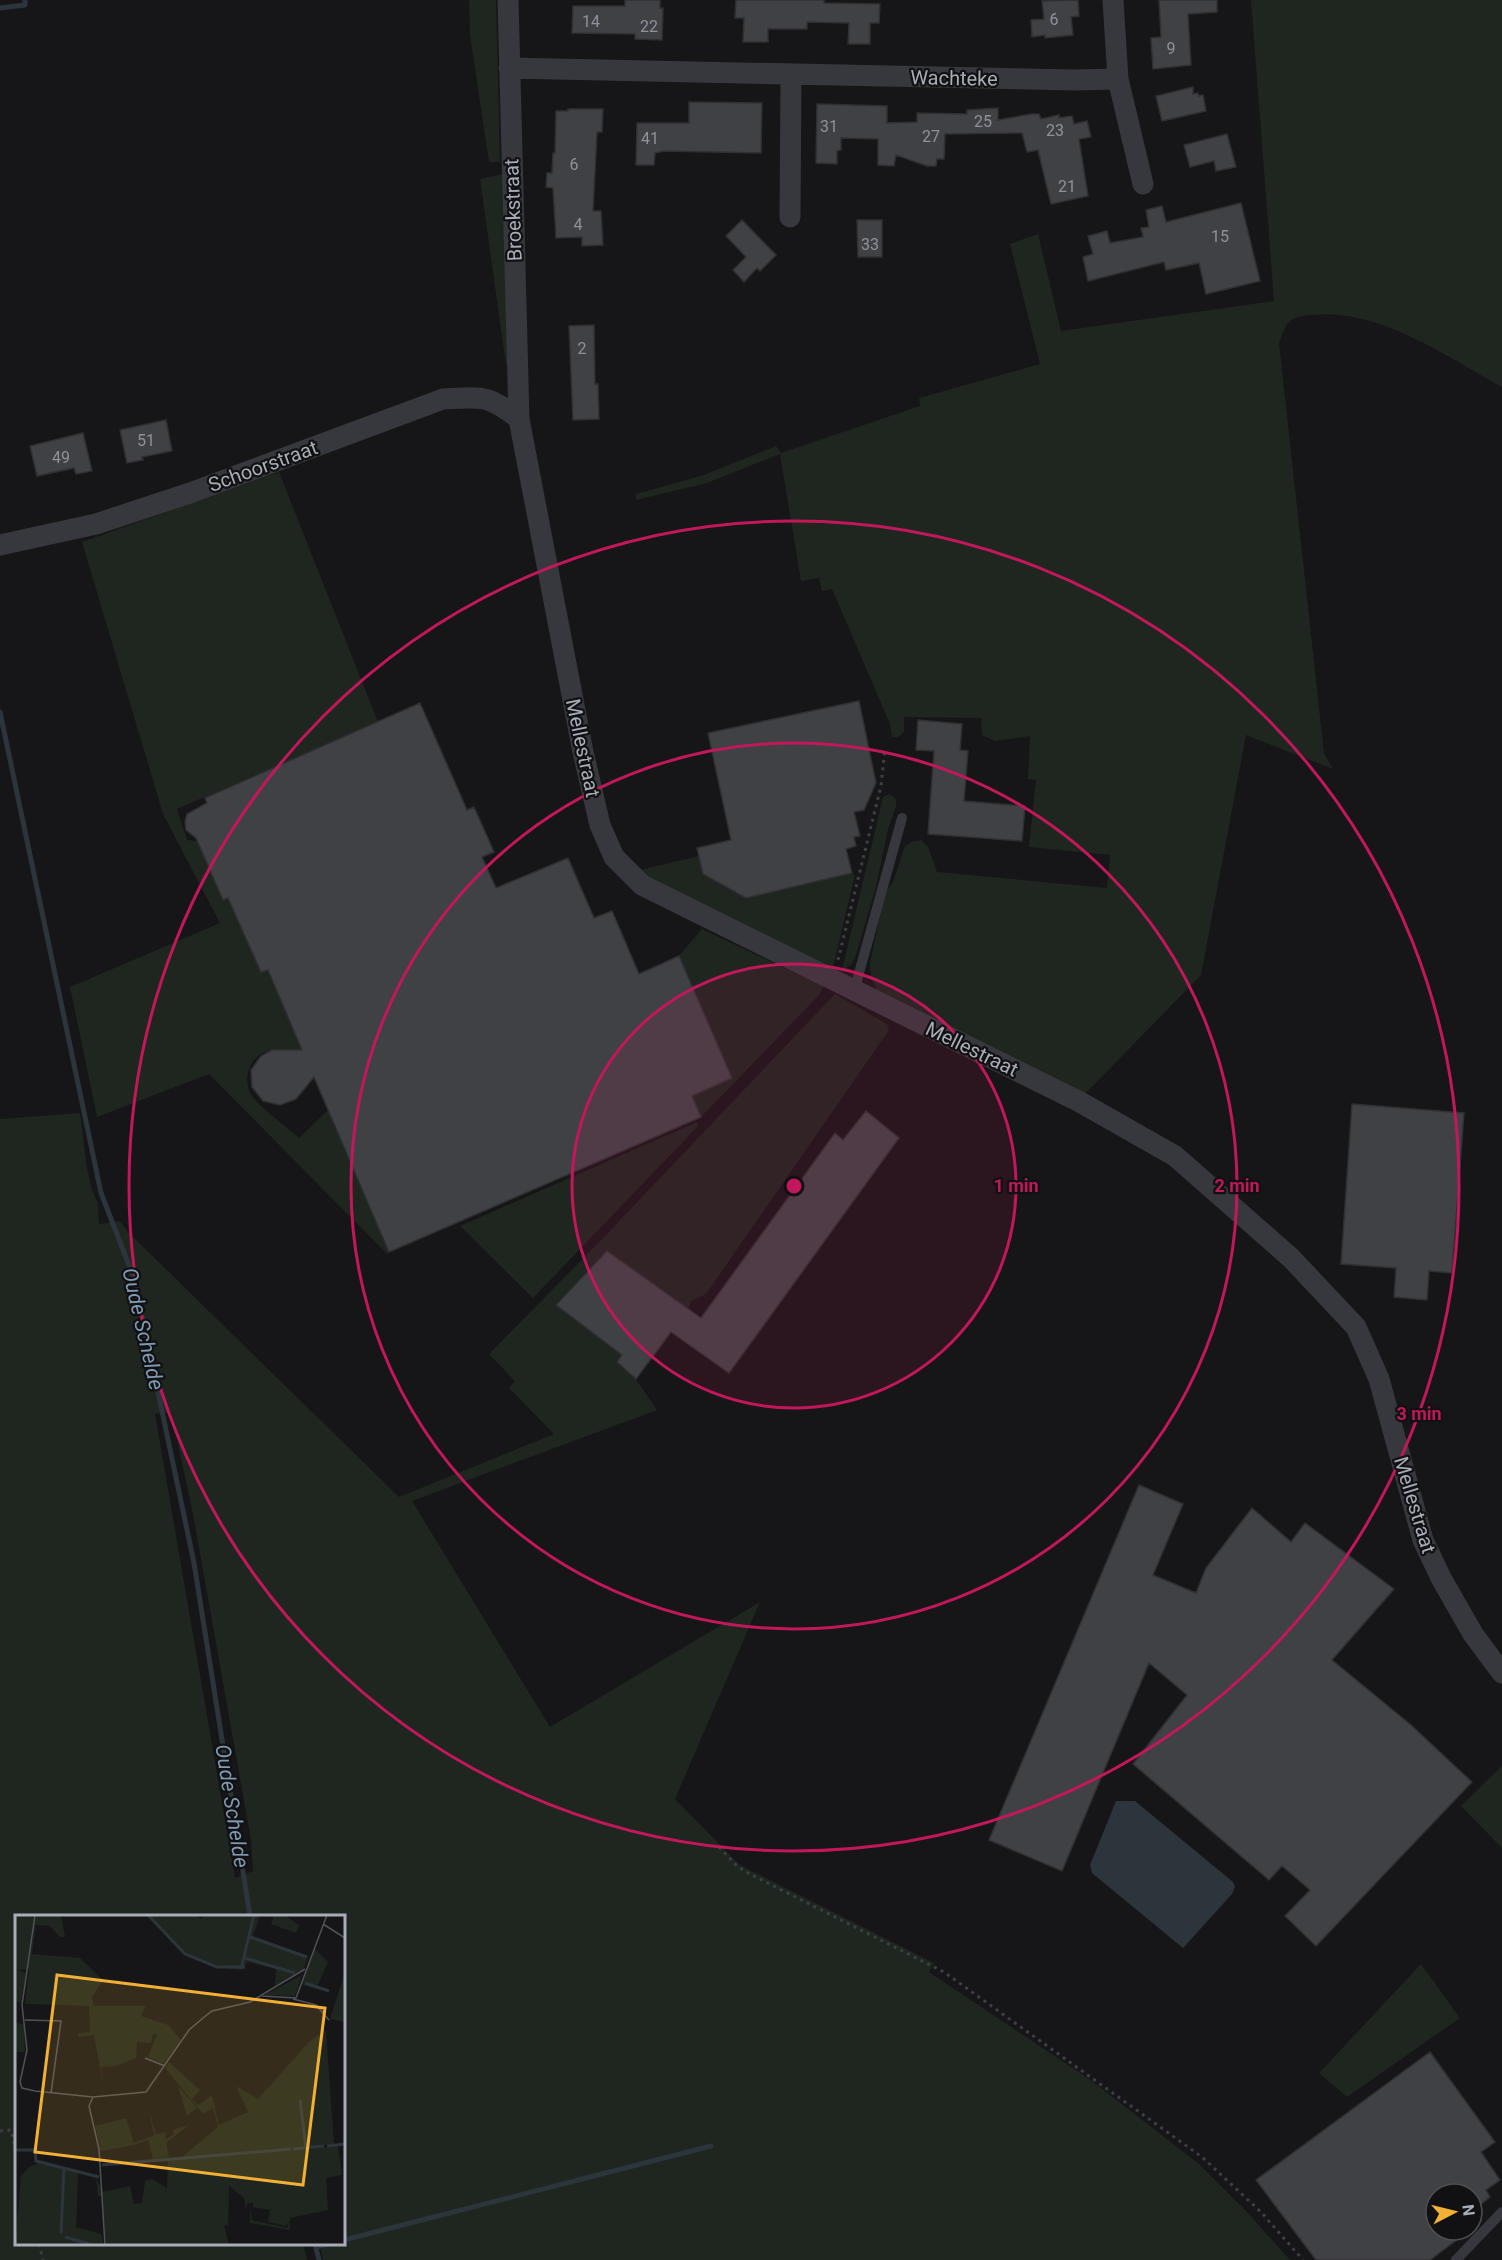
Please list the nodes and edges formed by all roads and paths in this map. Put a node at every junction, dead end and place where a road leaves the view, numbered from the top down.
1 (508, 0) edge
2 (1113, 0) edge
3 (509, 68) junction
4 (791, 74) junction
5 (1118, 79) junction
6 (1143, 184) dead end
7 (790, 217) dead end
8 (519, 419) junction
9 (0, 545) edge
10 (885, 748) dead end
11 (902, 818) dead end
12 (833, 980) junction
13 (854, 991) junction
14 (1502, 1673) edge
15 (718, 1846) dead end
16 (0, 2131) edge
17 (15, 2147) edge
18 (1502, 2212) edge
19 (39, 2245) edge
20 (44, 2260) edge
21 (1303, 2260) edge
22 (1456, 2260) edge

1 - 3 street, Broekstraat
2 - 5 street
3 - 4 street, Wachteke
3 - 8 street, Broekstraat
4 - 5 street, Wachteke
4 - 7 street
5 - 6 street
8 - 9 street, Schoorstraat
8 - 12 street, Mellestraat
10 - 12 path
11 - 13 lane
12 - 13 street, Mellestraat
13 - 14 street, Mellestraat
15 - 21 path
16 - 17 path
18 - 22 lane
19 - 20 path

